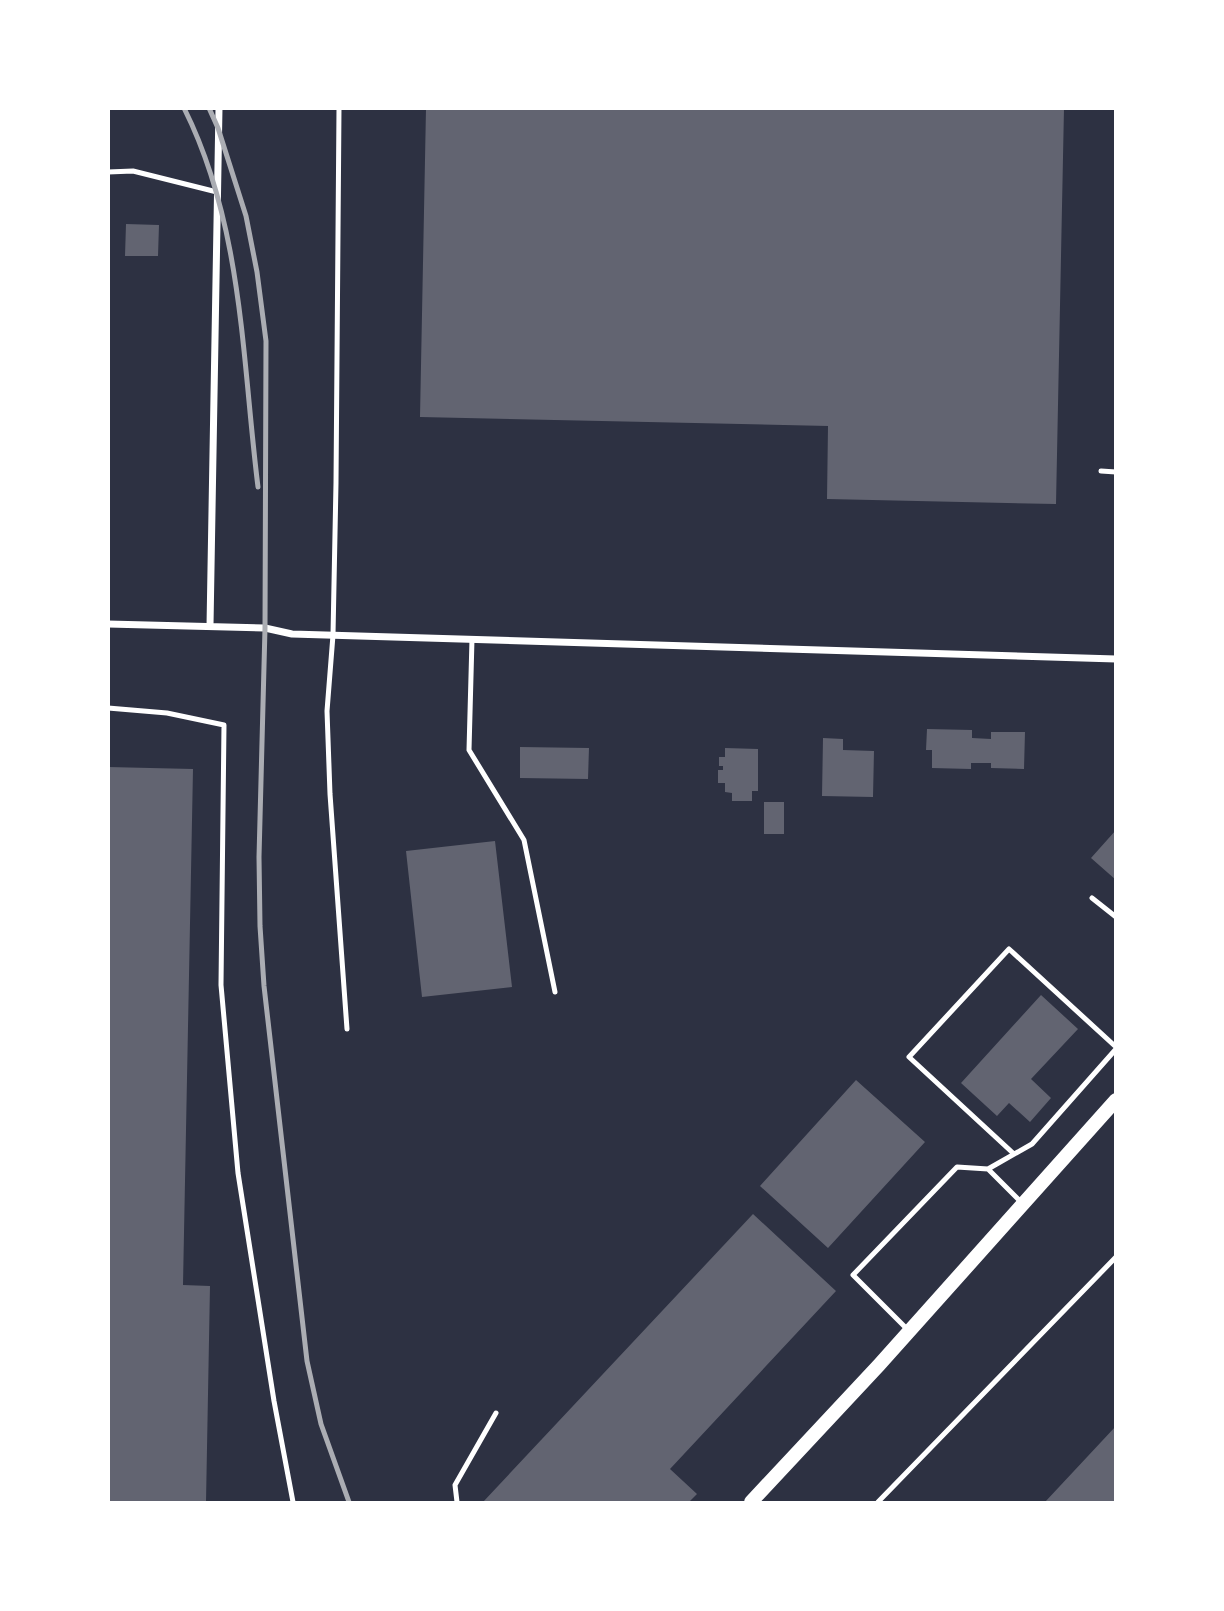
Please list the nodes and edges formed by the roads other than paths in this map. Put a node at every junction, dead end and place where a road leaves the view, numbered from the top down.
1 (219, 108) edge
2 (339, 108) edge
3 (108, 172) edge
4 (217, 192) junction
5 (1101, 471) dead end
6 (1115, 472) edge
7 (108, 624) edge
8 (210, 626) junction
9 (332, 635) junction
10 (472, 639) junction
11 (1115, 659) edge
12 (108, 708) edge
13 (1092, 898) dead end
14 (1115, 917) edge
15 (555, 992) dead end
16 (348, 1029) dead end
17 (1115, 1048) edge
18 (1115, 1100) edge
19 (1014, 1154) junction
20 (988, 1169) junction
21 (1023, 1204) junction
22 (1115, 1257) edge
23 (910, 1331) junction
24 (496, 1413) dead end
25 (293, 1503) edge
26 (457, 1503) edge
27 (751, 1503) edge
28 (878, 1503) edge

1 - 4 street
2 - 9 lane
3 - 4 lane
4 - 8 street
5 - 6 lane
7 - 8 street
8 - 9 street
9 - 10 street
9 - 16 lane
10 - 11 street
10 - 15 lane
12 - 25 lane
13 - 14 lane
17 - 19 lane
17 - 19 lane
18 - 21 main road
19 - 20 lane
20 - 21 lane
20 - 23 lane
21 - 23 main road
22 - 28 lane
23 - 27 main road
24 - 26 lane

